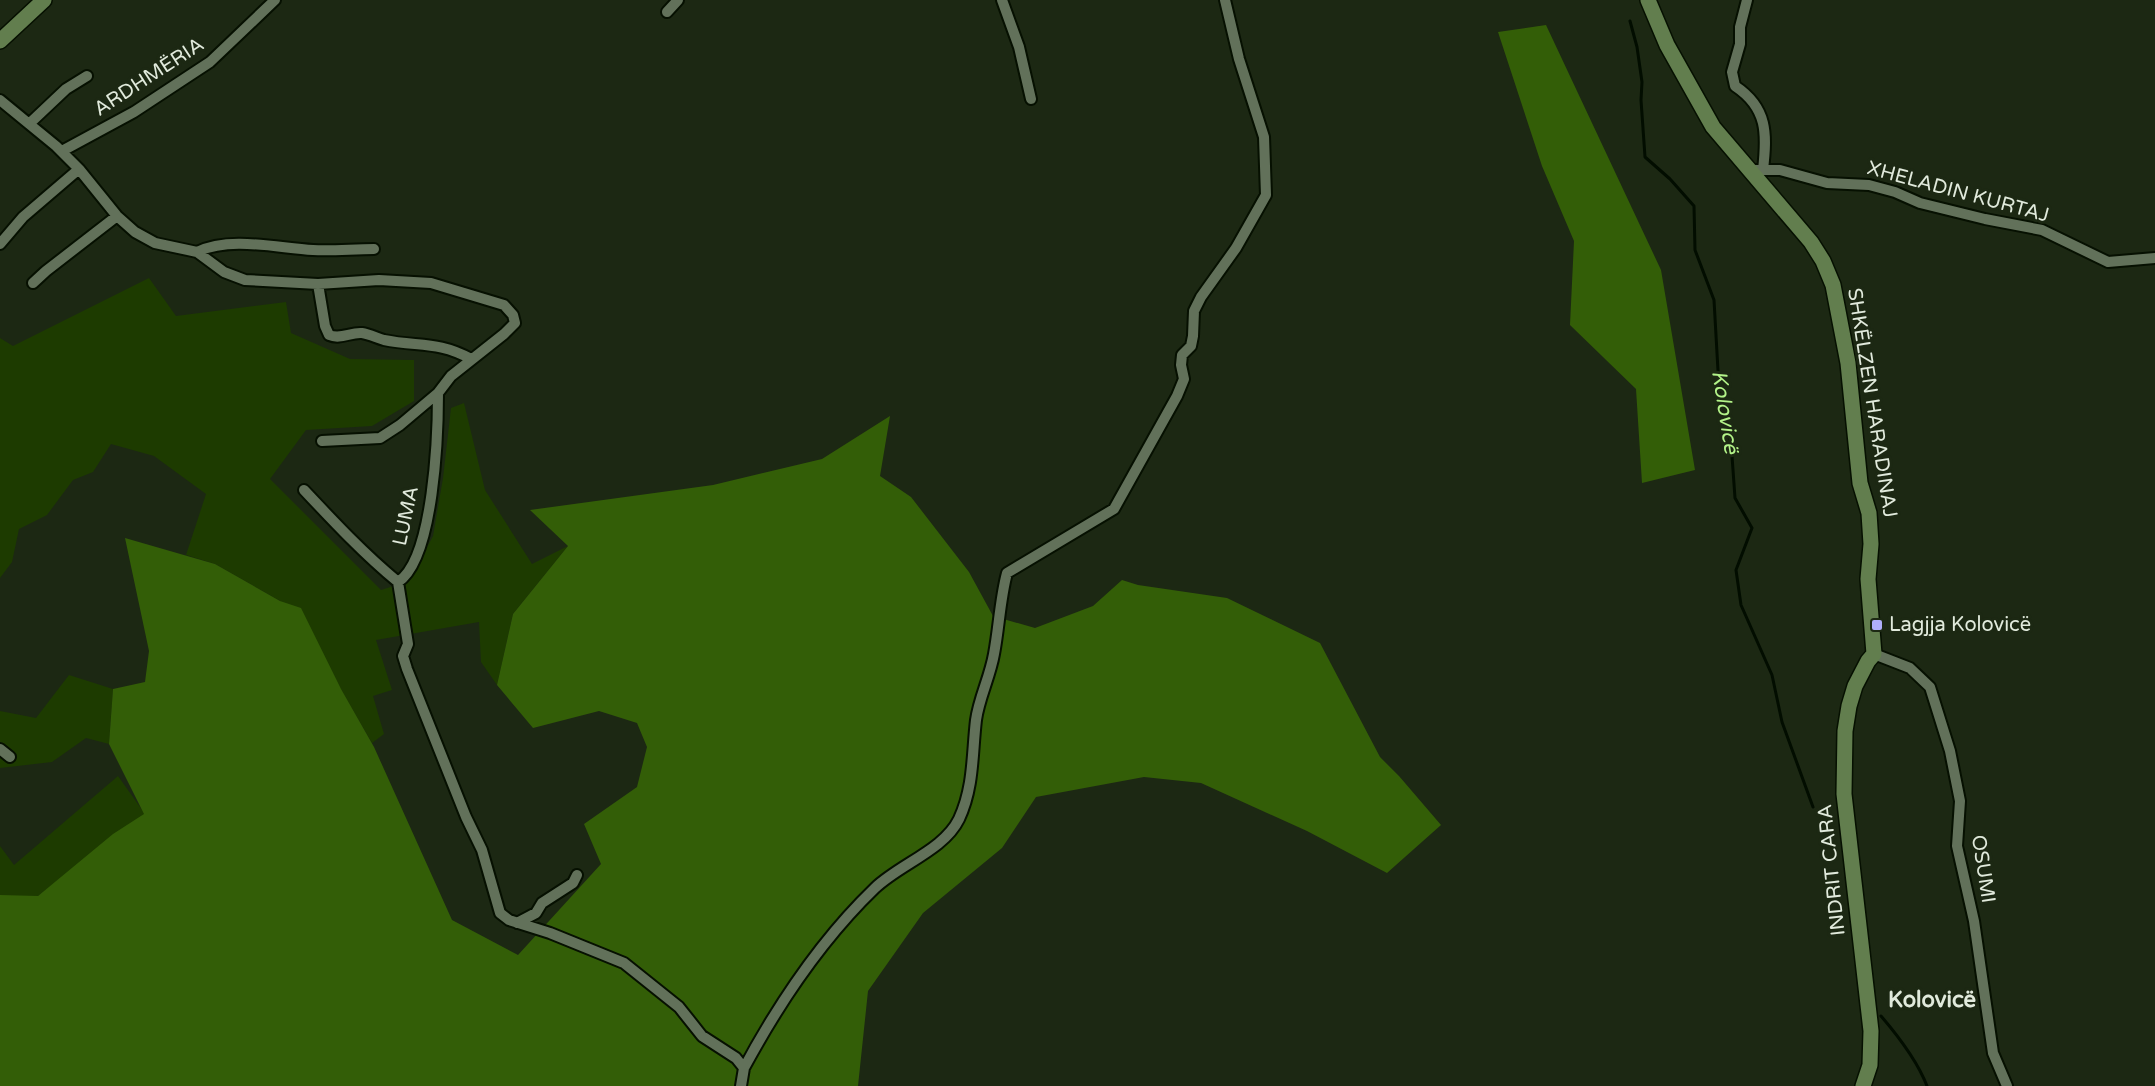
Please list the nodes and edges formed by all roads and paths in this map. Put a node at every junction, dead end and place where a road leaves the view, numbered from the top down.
1 (44, 0) edge
2 (275, 0) edge
3 (678, 0) edge
4 (1002, 0) edge
5 (1225, 0) edge
6 (1648, 0) edge
7 (1747, 0) edge
8 (667, 12) dead end
9 (0, 41) edge
10 (87, 76) dead end
11 (1031, 99) dead end
12 (0, 100) edge
13 (30, 123) junction
14 (62, 151) junction
15 (79, 169) junction
16 (1756, 170) junction
17 (117, 216) junction
18 (0, 244) edge
19 (374, 249) dead end
20 (197, 252) junction
21 (2155, 258) edge
22 (33, 283) dead end
23 (318, 284) junction
24 (471, 359) junction
25 (438, 393) junction
26 (322, 441) dead end
27 (304, 490) dead end
28 (398, 582) junction
29 (1874, 654) junction
30 (0, 749) edge
31 (10, 757) dead end
32 (577, 875) dead end
33 (517, 923) junction
34 (744, 1068) junction
35 (741, 1086) edge
36 (1863, 1086) edge
37 (2007, 1086) edge

1 - 9 street
2 - 14 street, ARDHMËRIA
3 - 8 street
4 - 11 street
5 - 34 street
6 - 16 street, SHKËLZEN HARADINAJ
7 - 16 street
10 - 13 street
12 - 13 street
13 - 14 street
14 - 15 street
15 - 17 street
15 - 18 street
16 - 21 street, XHELADIN KURTAJ
16 - 29 street, SHKËLZEN HARADINAJ
17 - 20 street
17 - 22 street
19 - 20 street
20 - 23 street
23 - 24 street
23 - 24 street
24 - 25 street
25 - 26 street
25 - 28 street, LUMA
27 - 28 street, LUMA
28 - 33 street
29 - 36 street, INDRIT CARA
29 - 37 street, OSUMI
30 - 31 street
32 - 33 street
33 - 34 street
34 - 35 street

